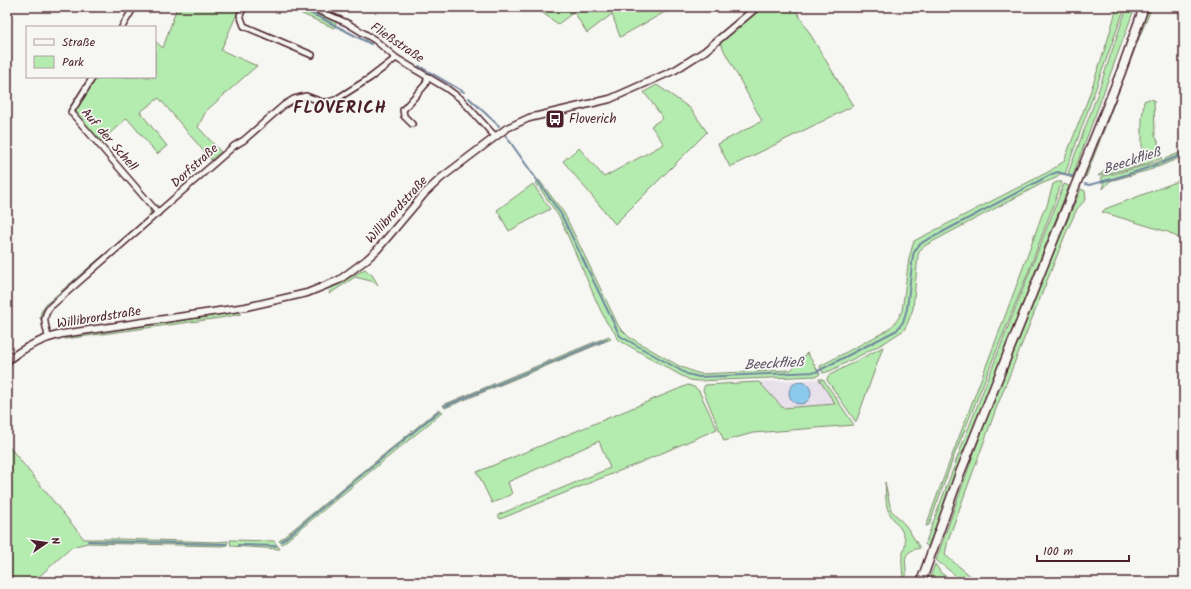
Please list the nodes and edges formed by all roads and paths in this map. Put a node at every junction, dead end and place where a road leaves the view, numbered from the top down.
1 (134, 7) edge
2 (244, 7) edge
3 (310, 7) edge
4 (757, 7) edge
5 (1144, 7) edge
6 (123, 26) edge
7 (312, 55) dead end
8 (396, 58) junction
9 (428, 77) junction
10 (92, 78) edge
11 (412, 124) dead end
12 (496, 136) junction
13 (158, 213) junction
14 (48, 337) junction
15 (7, 361) edge
16 (920, 582) edge

1 - 6 street
2 - 7 street
3 - 8 street, Fließstraße
4 - 12 street, Willibrordstraße
5 - 16 main road
8 - 9 street, Fließstraße
8 - 13 street, Dorfstraße
9 - 11 street, Fließstraße
9 - 12 street, Fließstraße
10 - 13 street, Auf der Schell
12 - 14 street, Willibrordstraße
13 - 14 street, Dorfstraße
14 - 15 street, Willibrordstraße

